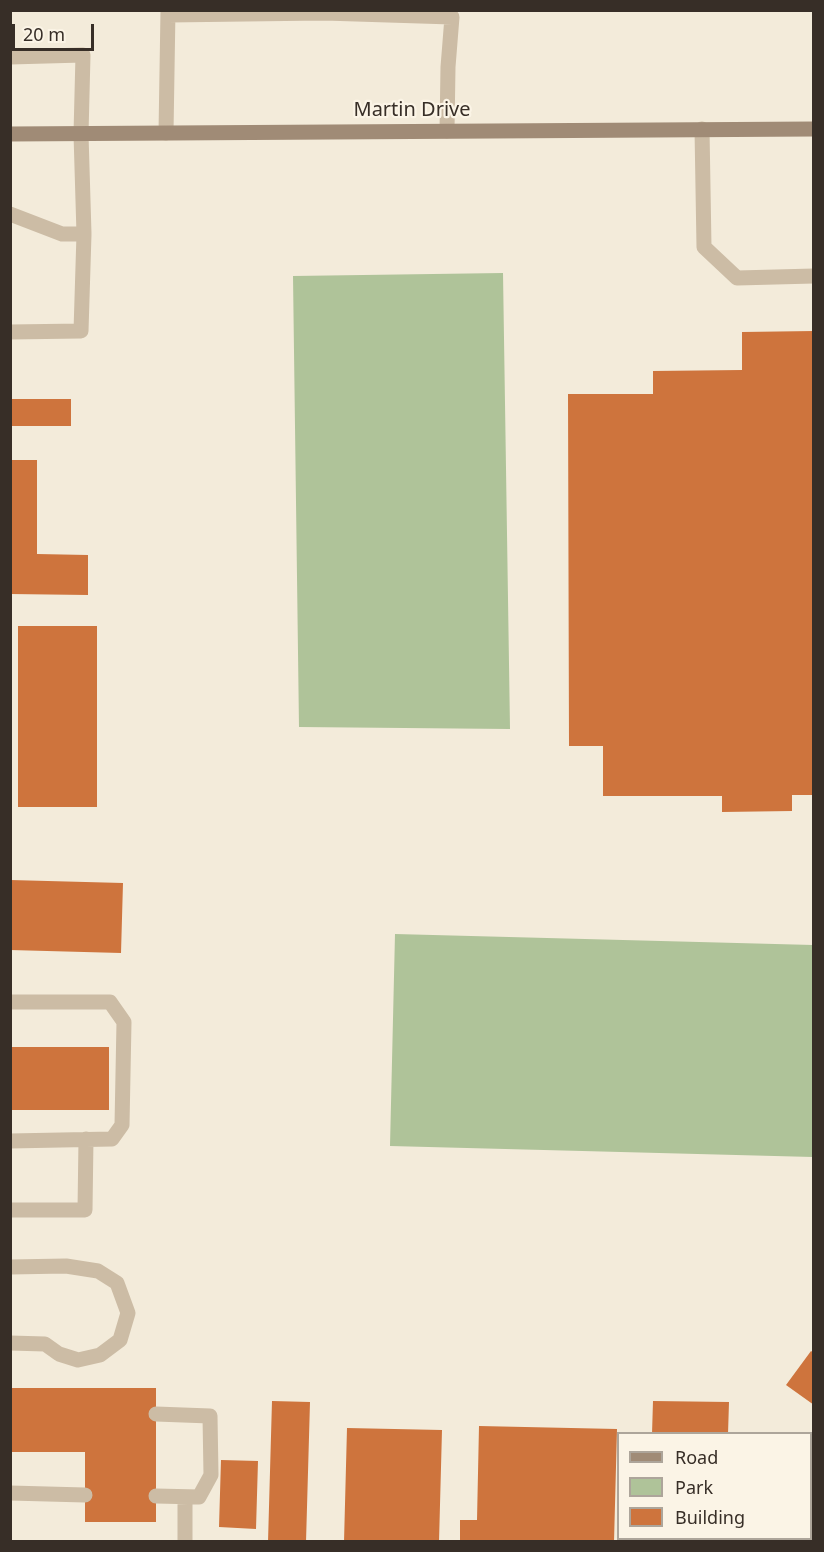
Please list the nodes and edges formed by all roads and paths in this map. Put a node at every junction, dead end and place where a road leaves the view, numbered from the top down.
1 (168, 13) edge
2 (452, 14) edge
3 (10, 57) edge
4 (702, 129) junction
5 (813, 129) edge
6 (447, 131) junction
7 (166, 133) junction
8 (10, 134) edge
9 (81, 134) junction
10 (10, 214) edge
11 (84, 234) junction
12 (813, 276) edge
13 (10, 332) edge
14 (10, 1002) edge
15 (86, 1139) junction
16 (10, 1141) edge
17 (10, 1210) edge
18 (10, 1267) edge
19 (10, 1344) edge
20 (156, 1414) dead end
21 (10, 1493) edge
22 (85, 1495) dead end
23 (156, 1496) dead end
24 (185, 1497) junction
25 (185, 1542) edge

1 - 2 lane
1 - 7 lane
2 - 6 lane
3 - 9 lane
4 - 5 street, Martin Drive
4 - 6 street, Martin Drive
4 - 12 lane
6 - 7 street, Martin Drive
7 - 9 street, Martin Drive
8 - 9 street, Martin Drive
9 - 11 lane
10 - 11 lane
11 - 13 lane
14 - 15 lane
15 - 16 lane
15 - 17 lane
18 - 19 lane
20 - 24 lane
21 - 22 lane
23 - 24 lane
24 - 25 lane

